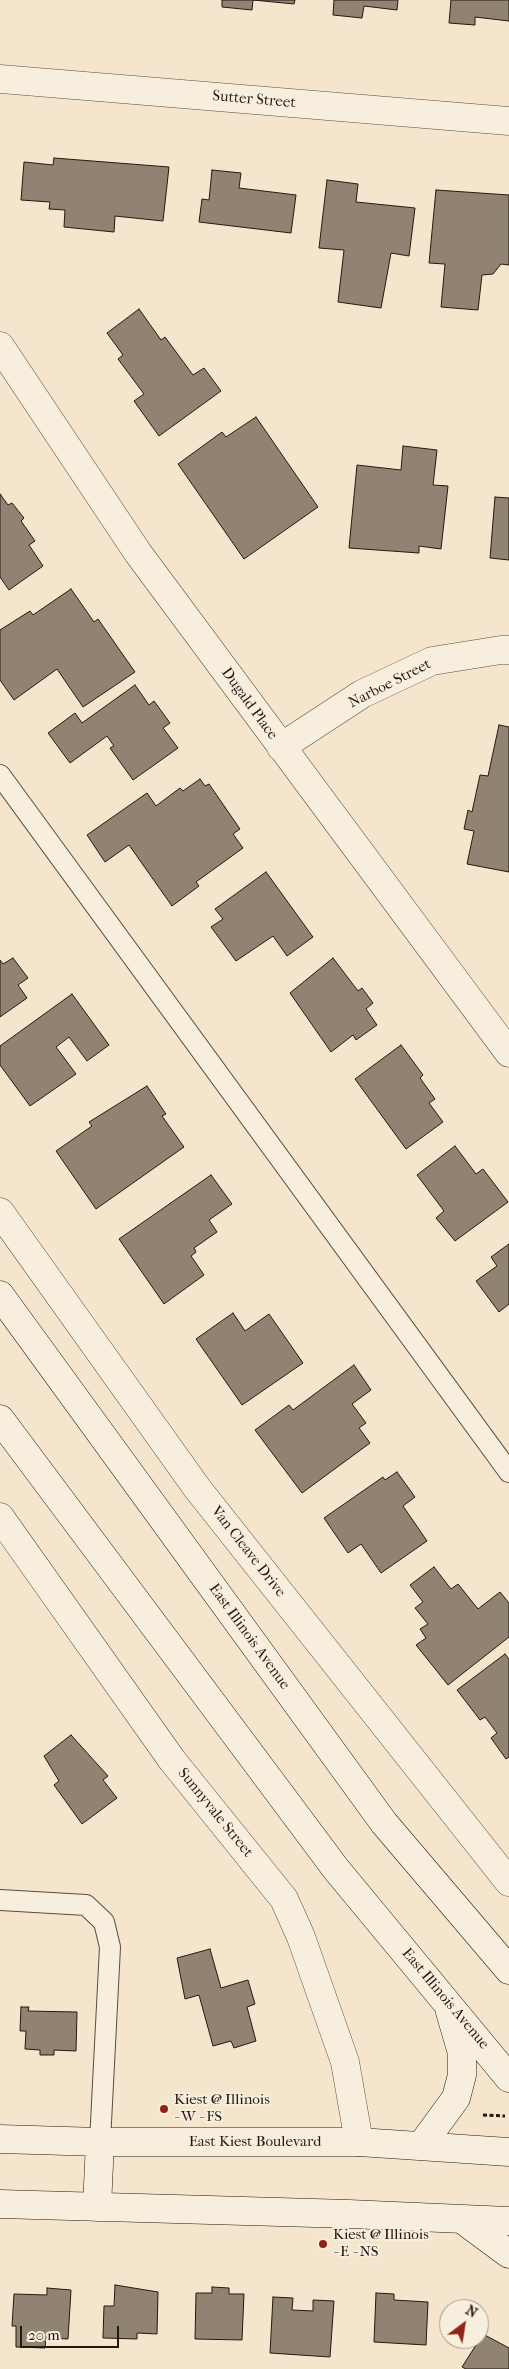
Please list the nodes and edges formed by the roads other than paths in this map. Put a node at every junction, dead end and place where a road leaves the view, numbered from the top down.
1 (0, 79) edge
2 (509, 121) edge
3 (0, 346) edge
4 (509, 650) edge
5 (281, 747) junction
6 (0, 775) edge
7 (509, 1053) edge
8 (0, 1212) edge
9 (0, 1295) edge
10 (0, 1419) edge
11 (509, 1472) edge
12 (0, 1517) edge
13 (509, 1882) edge
14 (0, 1900) edge
15 (509, 1970) edge
16 (447, 2001) junction
17 (509, 2078) edge
18 (0, 2139) edge
19 (100, 2142) junction
20 (359, 2142) junction
21 (420, 2146) junction
22 (509, 2152) edge
23 (0, 2204) edge
24 (97, 2207) junction
25 (463, 2220) junction
26 (509, 2222) edge
27 (509, 2254) edge

1 - 2 street, Sutter Street
3 - 5 street, Dugald Place
4 - 5 street, Narboe Street
5 - 7 street, Dugald Place
6 - 11 lane
8 - 13 street, Van Cleave Drive
9 - 15 street, East Illinois Avenue
10 - 16 street, East Illinois Avenue
12 - 20 street, Sunnyvale Street
14 - 19 lane
16 - 17 street, East Illinois Avenue
16 - 21 street
18 - 19 street, East Kiest Boulevard
19 - 20 street, East Kiest Boulevard
19 - 24 street
20 - 21 street, East Kiest Boulevard
21 - 22 street, East Kiest Boulevard
23 - 24 street
24 - 25 street
25 - 26 street
25 - 27 street

